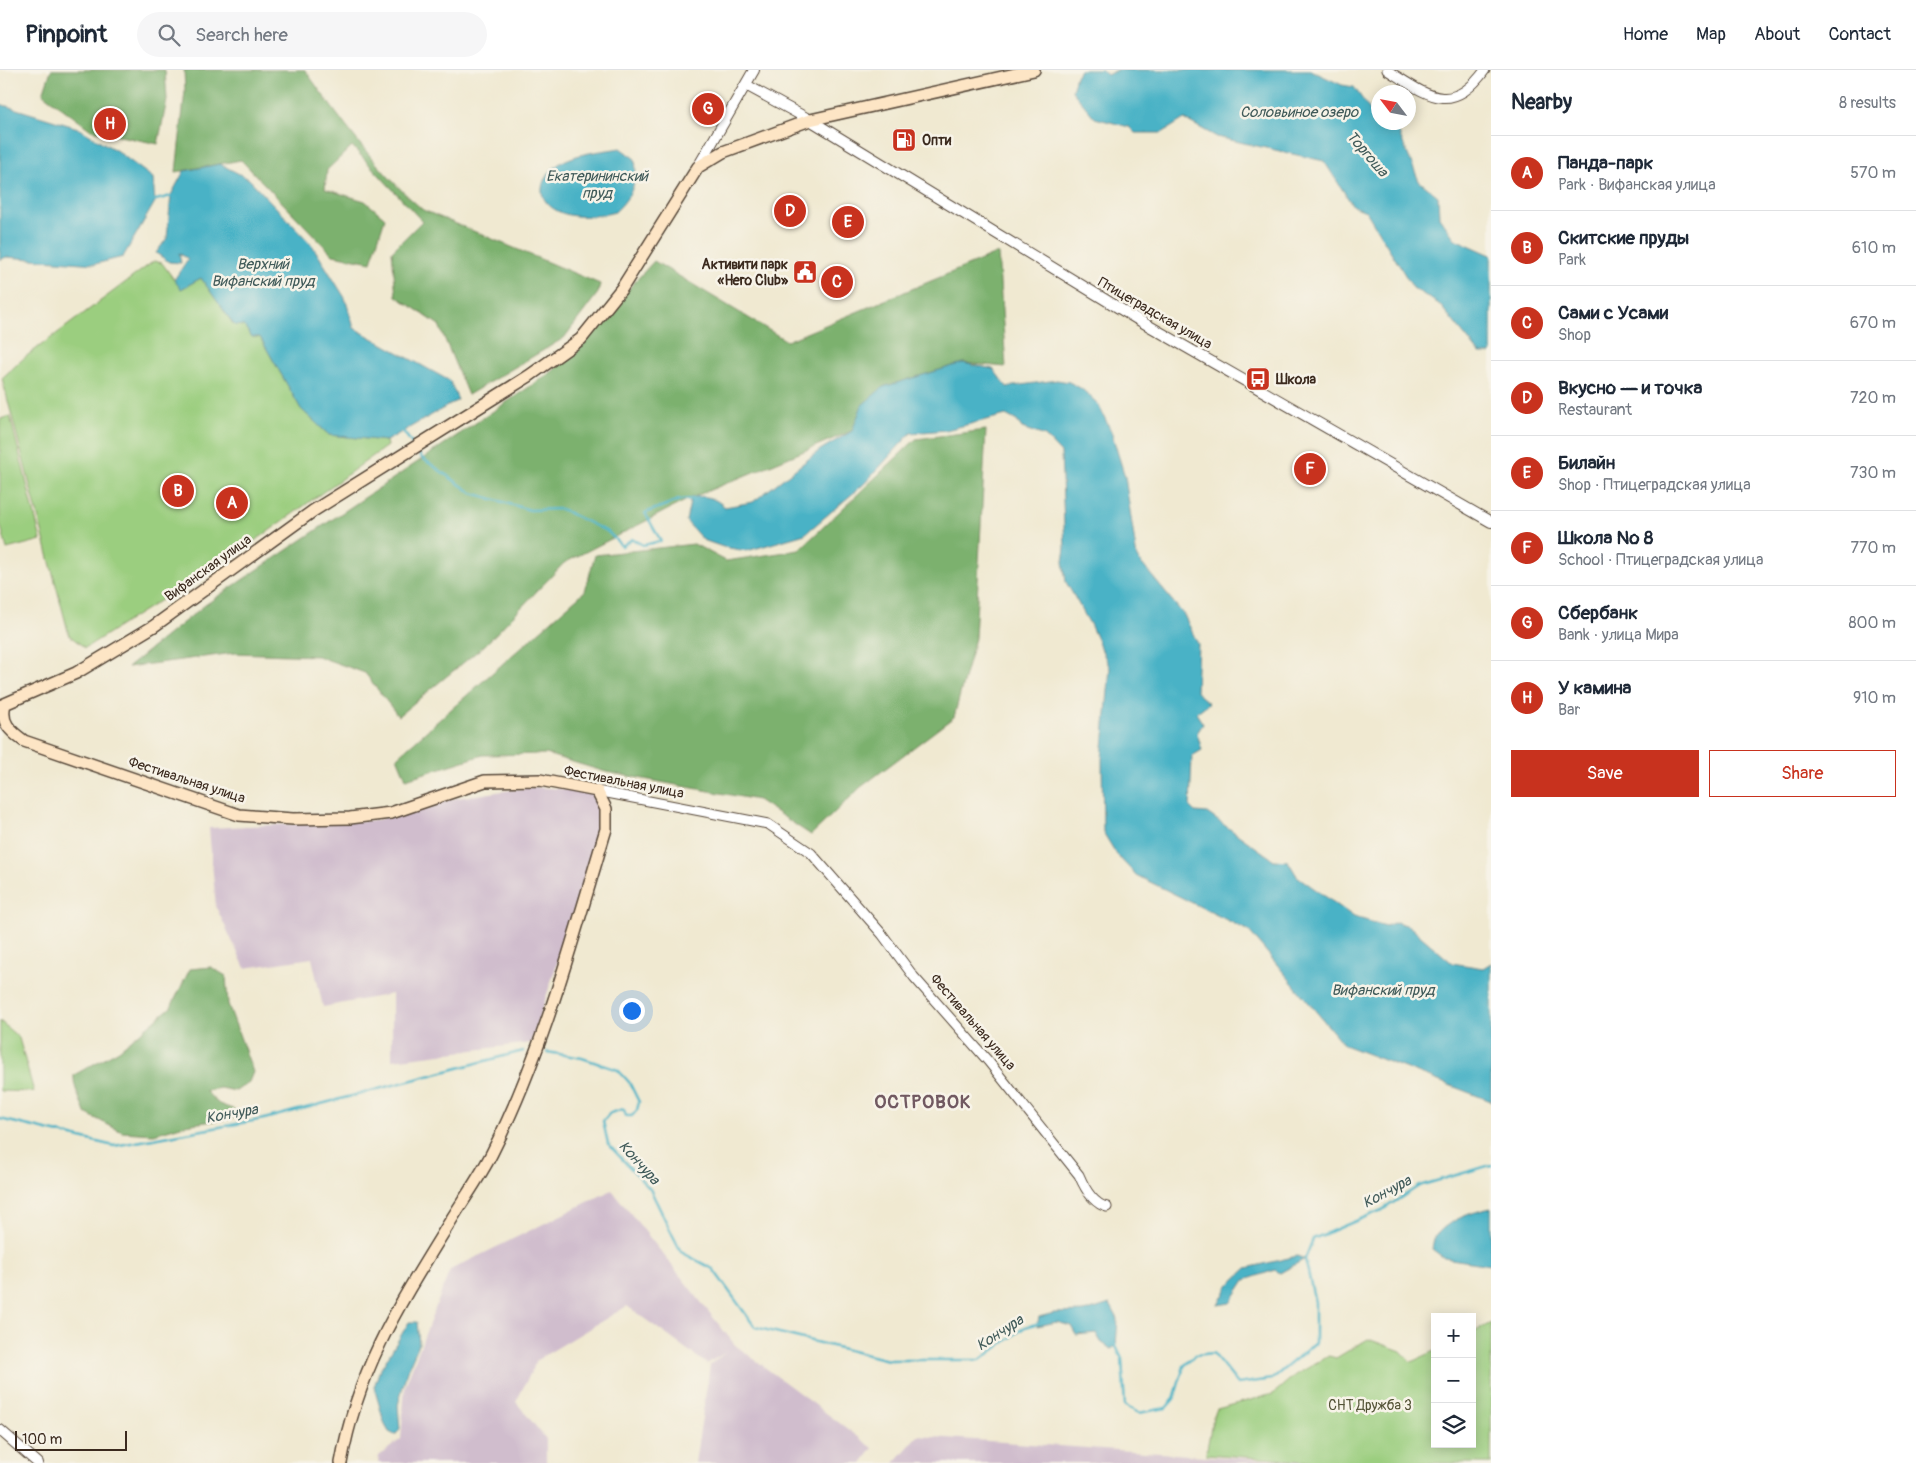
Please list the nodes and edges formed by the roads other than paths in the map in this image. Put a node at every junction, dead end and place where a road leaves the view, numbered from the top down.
1 (754, 70) edge
2 (1034, 70) edge
3 (1387, 70) edge
4 (1485, 70) edge
5 (746, 85) junction
6 (810, 120) junction
7 (698, 167) junction
8 (1491, 522) edge
9 (2, 705) edge
10 (0, 733) edge
11 (24, 740) junction
12 (597, 791) junction
13 (1107, 1208) dead end
14 (0, 1430) edge
15 (38, 1463) edge
16 (341, 1463) edge

1 - 5 street
2 - 6 main road
3 - 4 street
5 - 6 street, Птицеградская улица
5 - 7 street
6 - 7 main road
6 - 8 street, Птицеградская улица
7 - 9 main road, Вифанская улица
9 - 11 main road, Фестивальная улица
10 - 11 main road
11 - 12 main road, Фестивальная улица
12 - 13 street, Фестивальная улица
12 - 16 main road
14 - 15 street

